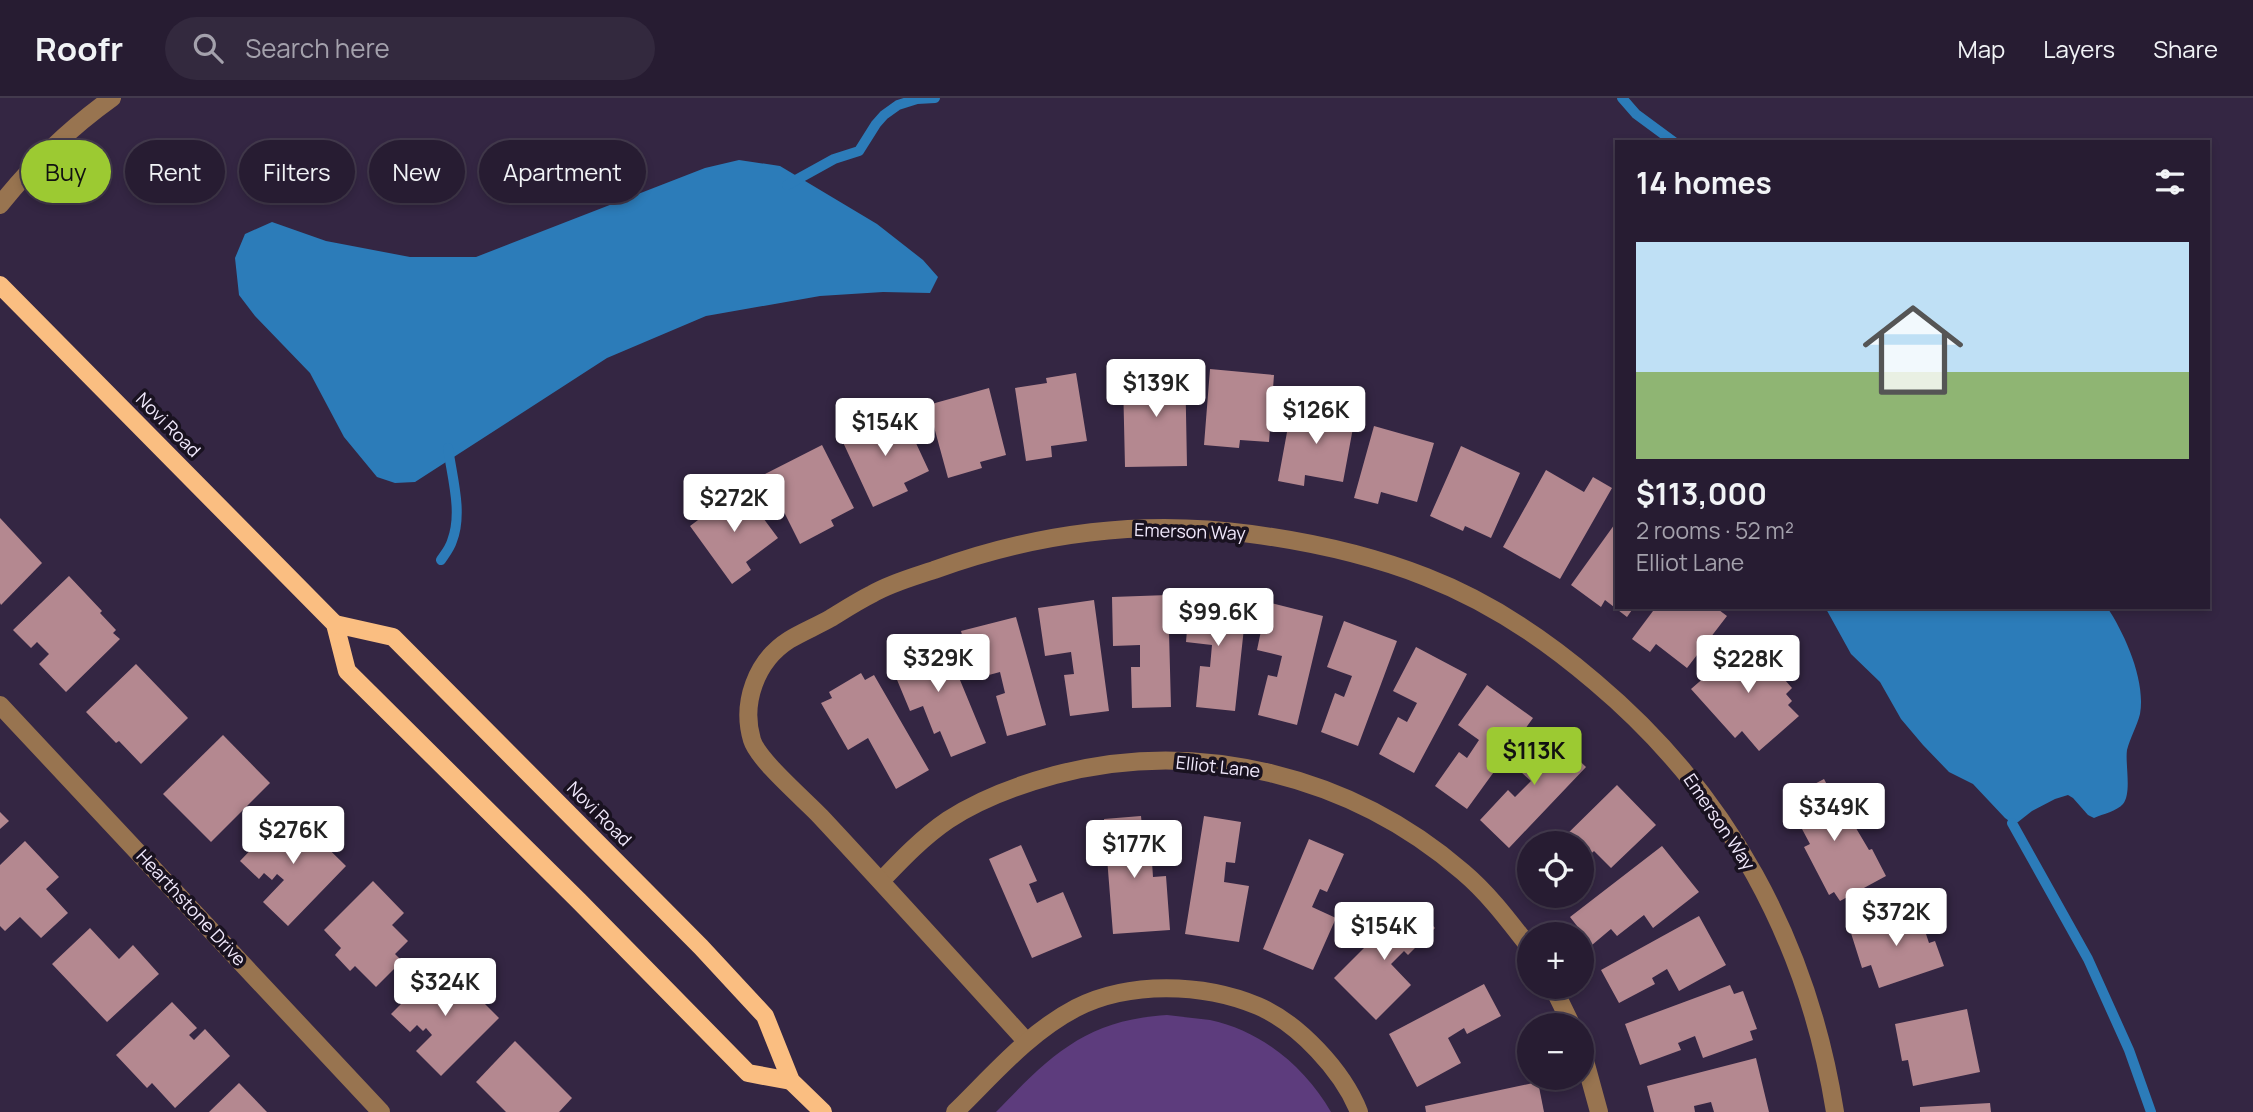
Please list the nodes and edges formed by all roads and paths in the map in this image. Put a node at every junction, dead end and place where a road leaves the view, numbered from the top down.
1 (112, 98) edge
2 (0, 205) edge
3 (0, 285) edge
4 (335, 624) junction
5 (0, 705) edge
6 (881, 881) junction
7 (1517, 930) edge
8 (1026, 1041) junction
9 (791, 1081) junction
10 (1593, 1090) edge
11 (381, 1112) edge
12 (823, 1112) edge
13 (955, 1112) edge
14 (1359, 1112) edge
15 (1599, 1112) edge
16 (1835, 1112) edge

1 - 2 street
3 - 4 main road, Novi Road
4 - 9 main road
4 - 9 main road, Novi Road
5 - 11 street, Hearthstone Drive
6 - 7 street, Elliot Lane
6 - 8 street, Emerson Way
6 - 16 street, Emerson Way
8 - 13 street
8 - 14 street
9 - 12 main road, Novi Road
10 - 15 street

